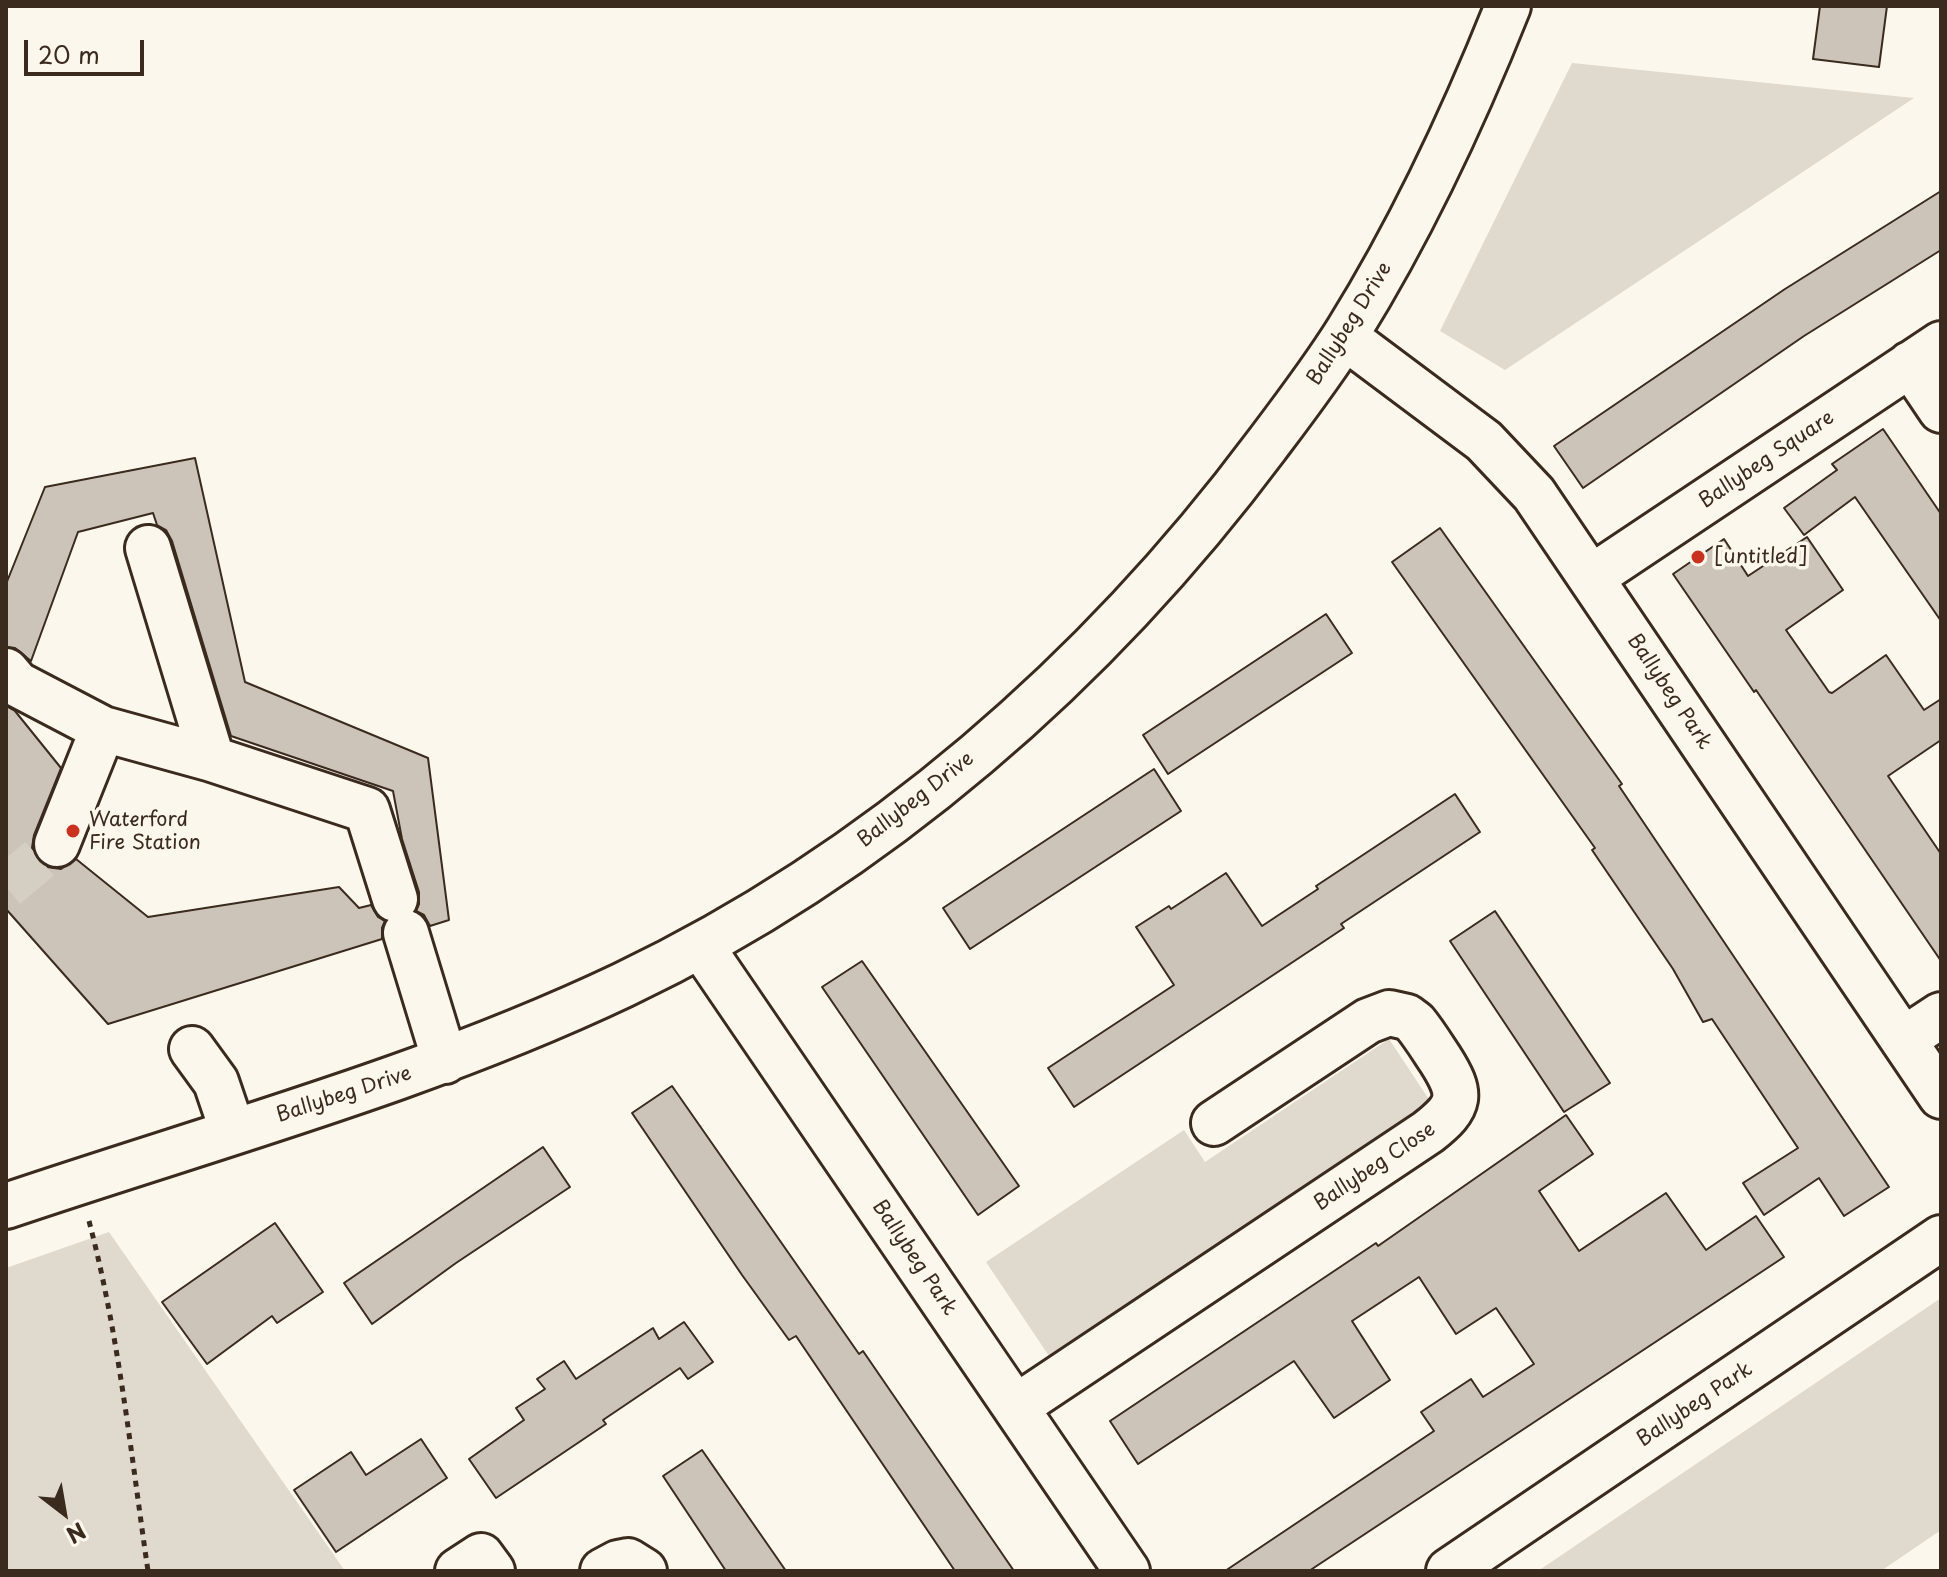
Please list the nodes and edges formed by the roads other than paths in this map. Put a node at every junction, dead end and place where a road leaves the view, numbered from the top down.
1 (1508, 6) edge
2 (1345, 337) junction
3 (1925, 354) edge
4 (1941, 410) edge
5 (148, 548) dead end
6 (1592, 577) junction
7 (6, 671) edge
8 (103, 729) junction
9 (212, 759) junction
10 (57, 844) tunnel mouth
11 (701, 946) junction
12 (1941, 1015) edge
13 (1903, 1040) junction
14 (192, 1049) dead end
15 (445, 1061) junction
16 (1941, 1096) edge
17 (1214, 1123) dead end
18 (233, 1132) junction
19 (6, 1206) edge
20 (1941, 1238) edge
21 (1016, 1407) junction
22 (1120, 1568) edge
23 (458, 1571) edge
24 (492, 1571) edge
25 (603, 1571) edge
26 (644, 1571) edge
27 (1449, 1571) edge

1 - 2 street, Ballybeg Drive
2 - 6 street, Ballybeg Park
2 - 11 street, Ballybeg Drive
3 - 4 street
3 - 6 street, Ballybeg Square
5 - 9 street
6 - 13 street, Ballybeg Park
7 - 8 street
8 - 9 street
8 - 10 street
9 - 15 street
11 - 15 street, Ballybeg Drive
11 - 21 street, Ballybeg Park
12 - 13 street
13 - 16 street, Ballybeg Park
14 - 18 street
15 - 18 street, Ballybeg Drive
17 - 21 street, Ballybeg Close
18 - 19 street, Ballybeg Drive
20 - 27 street, Ballybeg Park
21 - 22 street, Ballybeg Park
23 - 24 street
25 - 26 street

